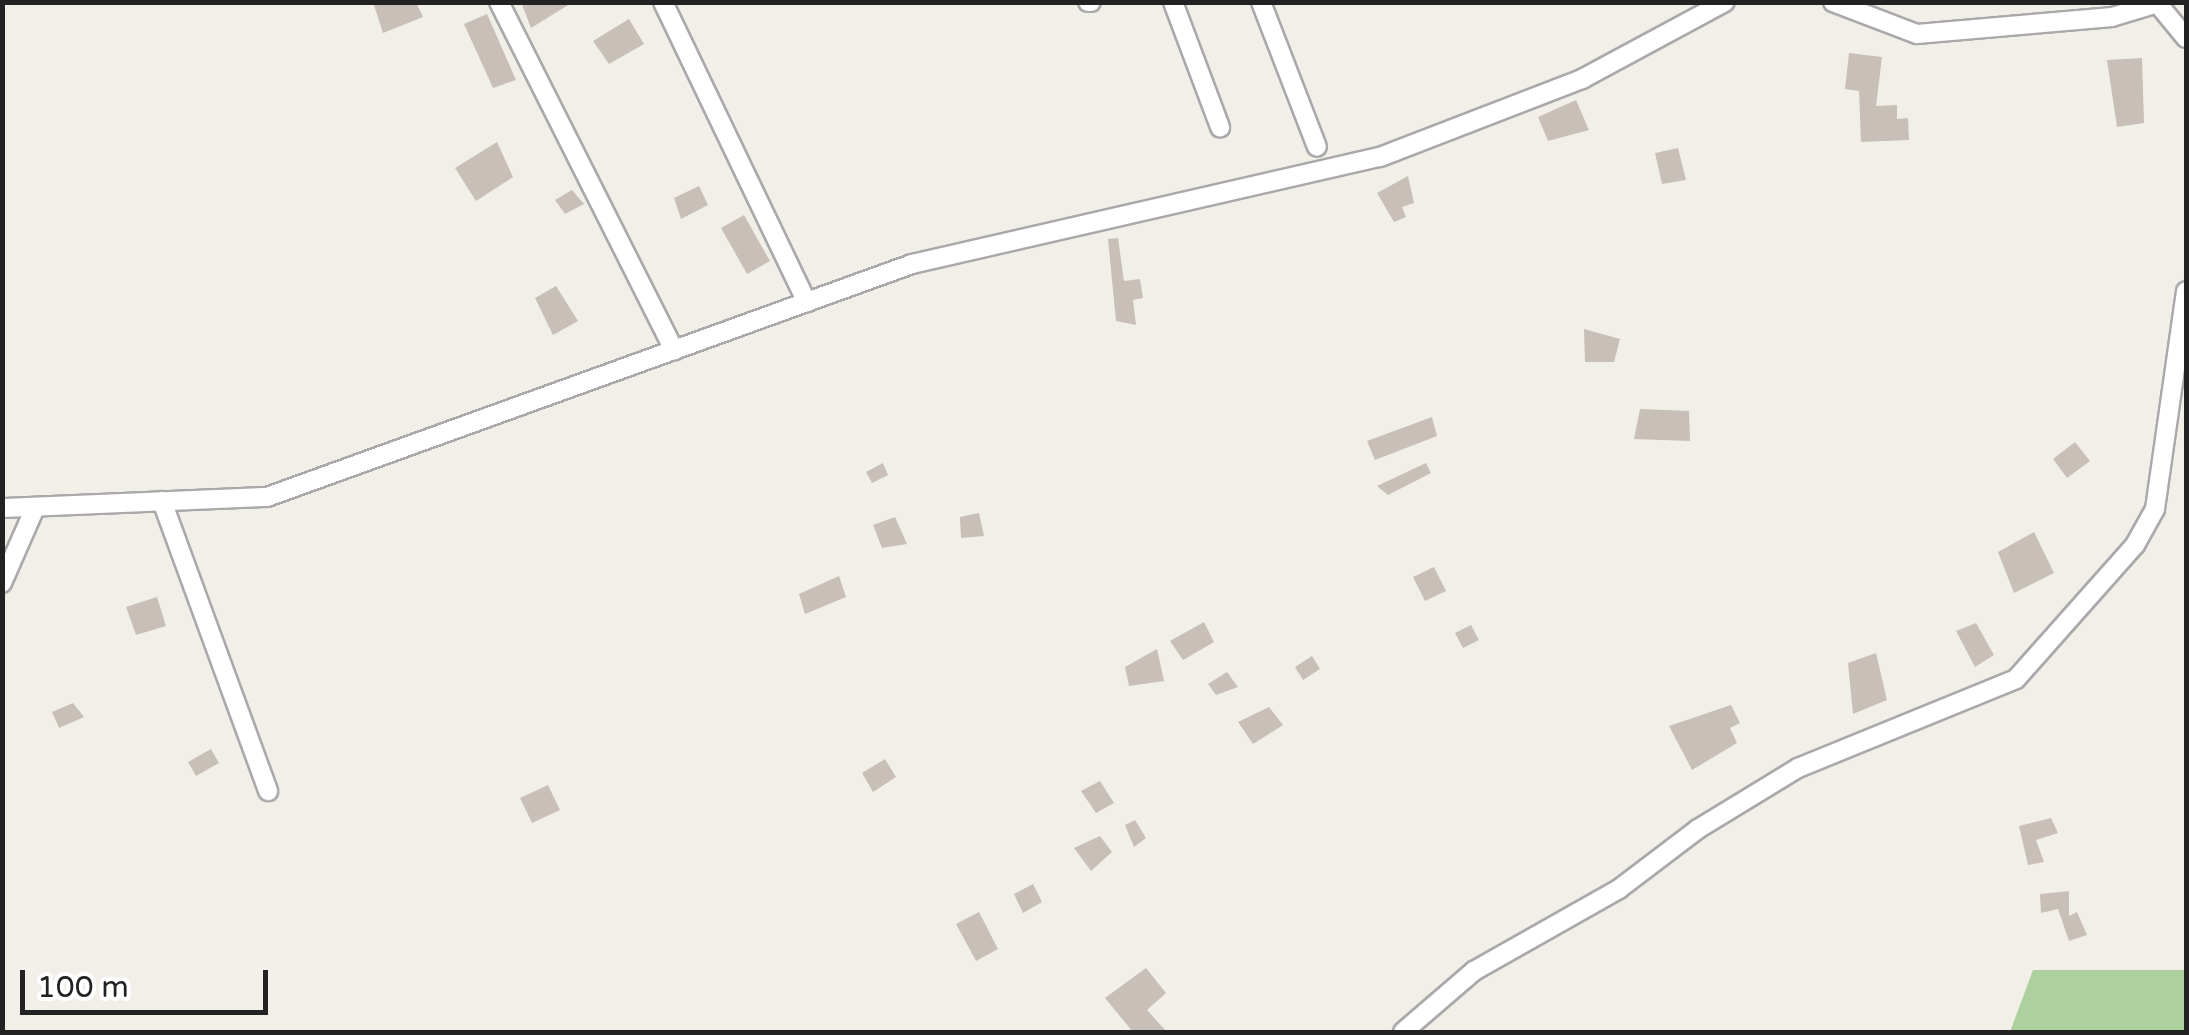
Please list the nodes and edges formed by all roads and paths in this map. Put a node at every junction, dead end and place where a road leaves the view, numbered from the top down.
1 (499, 2) edge
2 (663, 2) edge
3 (1172, 2) edge
4 (1260, 2) edge
5 (1724, 2) edge
6 (1833, 2) edge
7 (2160, 3) edge
8 (2186, 38) edge
9 (1220, 127) dead end
10 (1317, 147) dead end
11 (2186, 290) edge
12 (806, 302) junction
13 (674, 350) junction
14 (162, 501) junction
15 (2, 508) edge
16 (34, 510) junction
17 (2, 583) edge
18 (268, 791) dead end
19 (1403, 1032) edge

1 - 13 street
2 - 12 street
3 - 9 street
4 - 10 street
5 - 12 street
6 - 7 street
7 - 8 street
11 - 19 street
12 - 13 street
13 - 14 street
14 - 16 street
14 - 18 street
15 - 16 street
16 - 17 street

